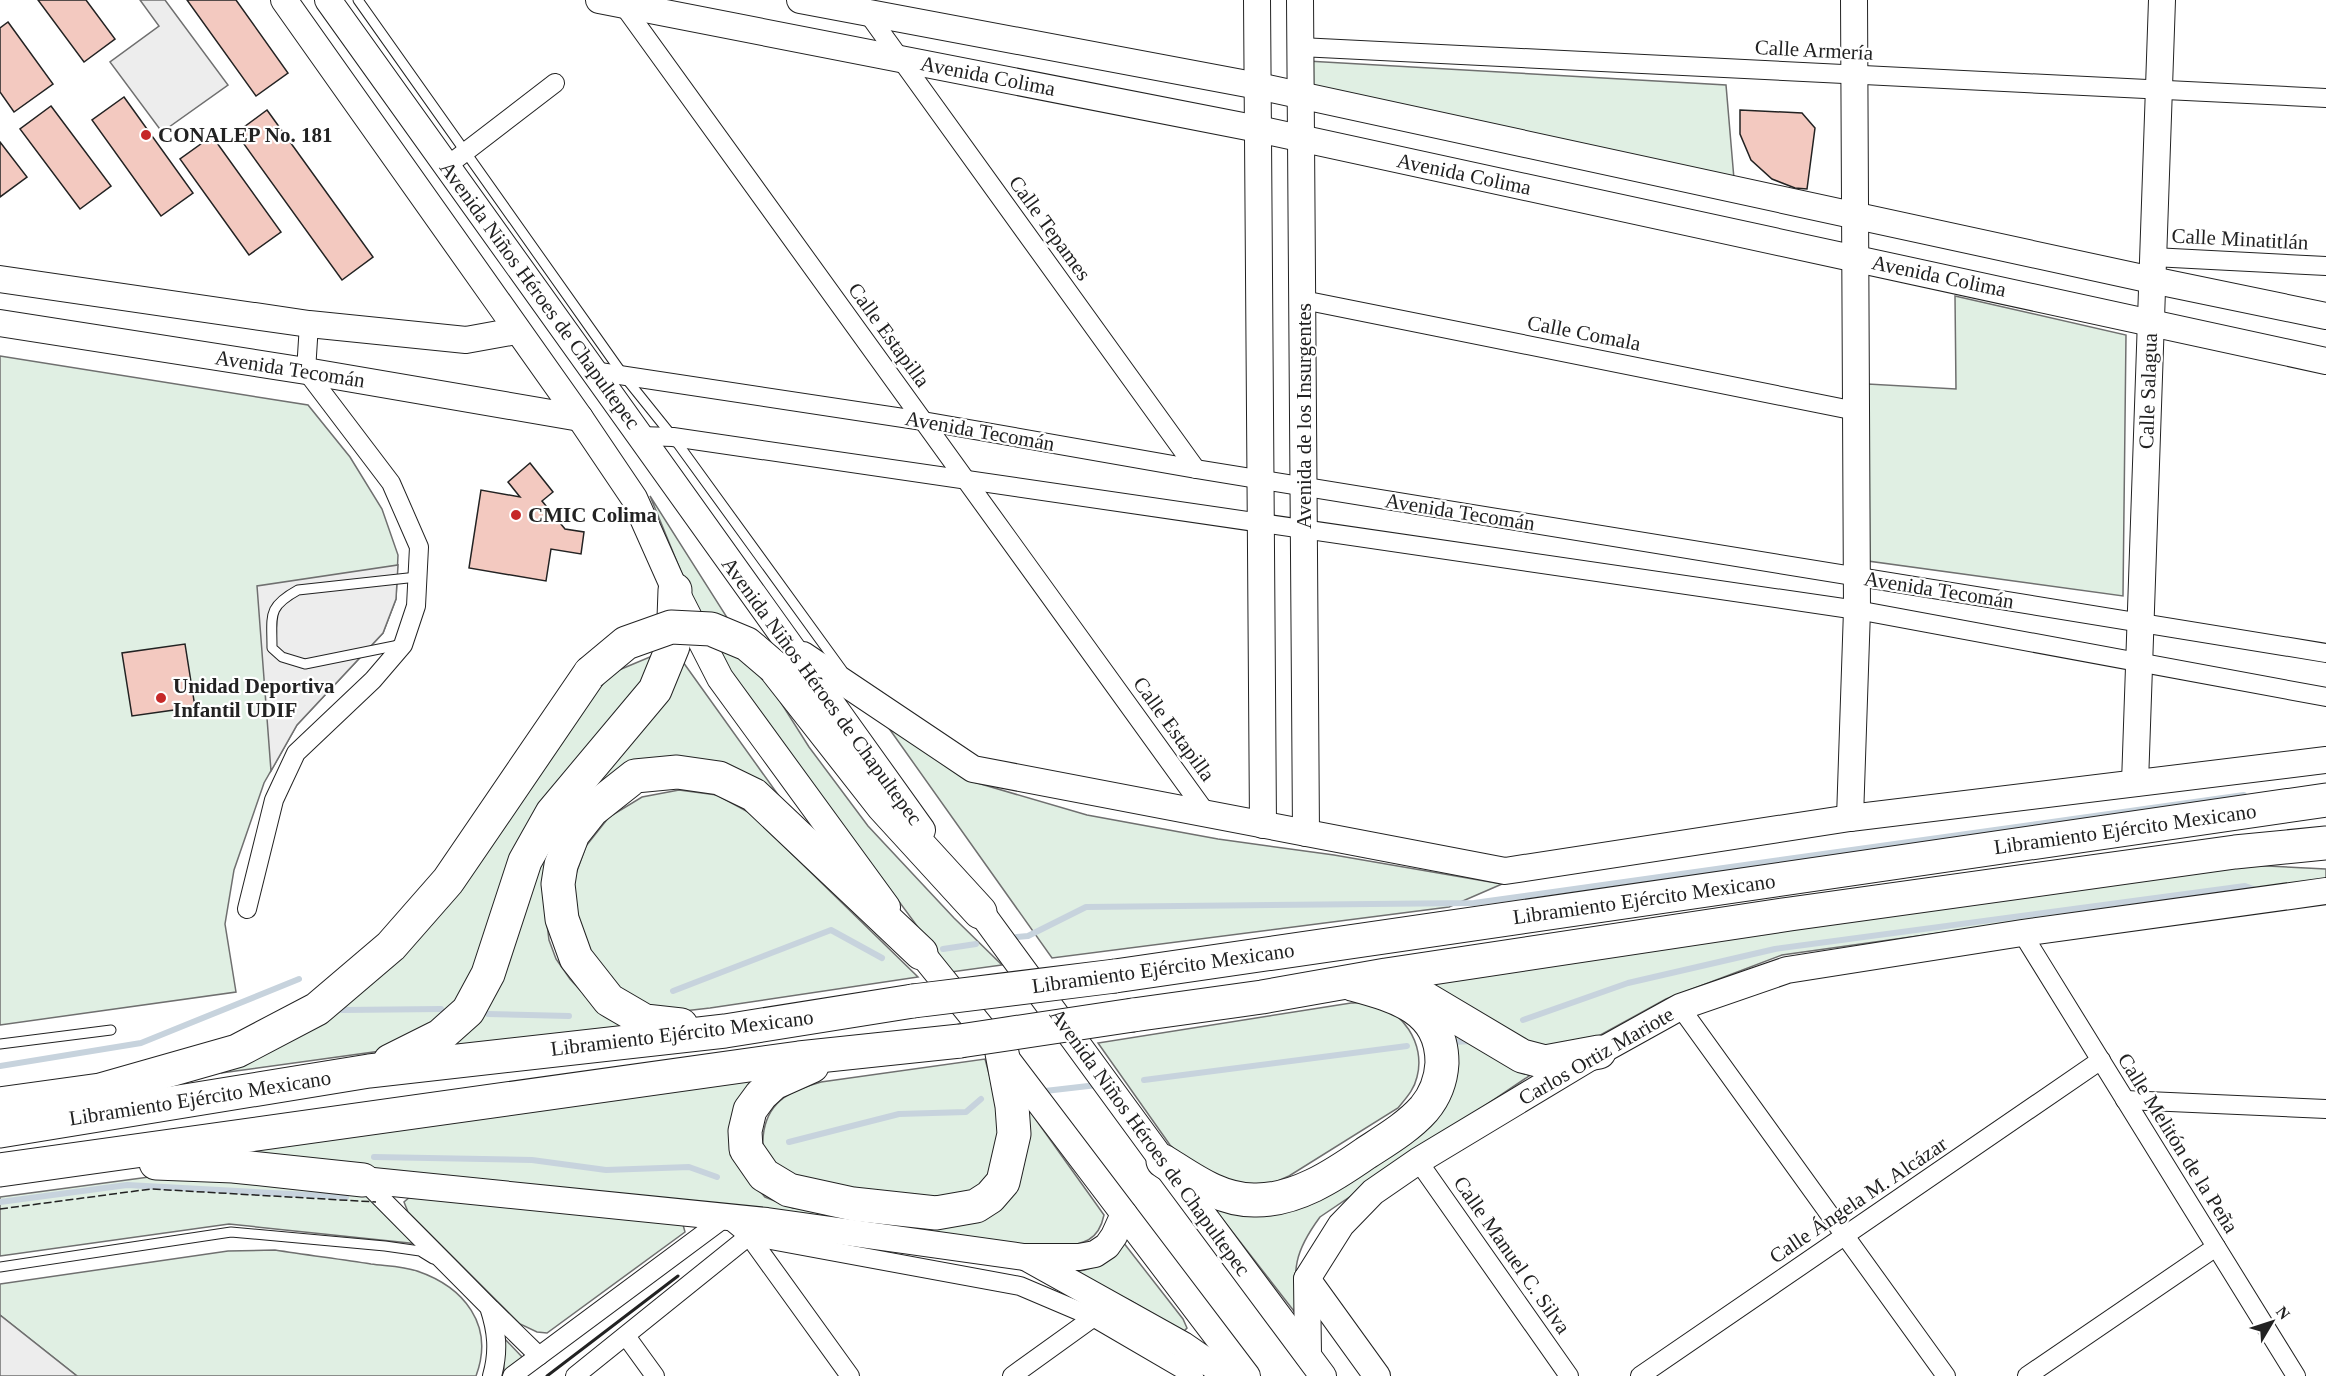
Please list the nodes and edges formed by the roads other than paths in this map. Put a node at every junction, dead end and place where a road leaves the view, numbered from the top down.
1 (284, 0) edge
2 (800, 0) edge
3 (1257, 0) edge
4 (1300, 0) edge
5 (1854, 0) edge
6 (2162, 0) edge
7 (614, 2) edge
8 (341, 3) edge
9 (868, 14) junction
10 (1300, 47) junction
11 (900, 58) junction
12 (1855, 75) junction
13 (555, 82) dead end
14 (1258, 86) junction
15 (2158, 90) junction
16 (1301, 96) junction
17 (2326, 98) edge
18 (1258, 129) junction
19 (1301, 139) junction
20 (457, 158) junction
21 (1854, 214) junction
22 (1855, 258) junction
23 (2326, 266) edge
24 (2152, 269) junction
25 (0, 279) edge
26 (1303, 300) junction
27 (2326, 315) edge
28 (0, 323) edge
29 (2151, 323) junction
30 (309, 324) junction
31 (516, 331) junction
32 (2326, 361) edge
33 (593, 370) junction
34 (306, 371) junction
35 (624, 376) junction
36 (1856, 411) junction
37 (579, 418) junction
38 (924, 421) junction
39 (640, 436) junction
40 (673, 437) junction
41 (1196, 469) junction
42 (965, 479) junction
43 (1260, 479) junction
44 (1303, 486) junction
45 (1262, 523) junction
46 (1305, 528) junction
47 (1856, 576) junction
48 (417, 577) junction
49 (675, 590) junction
50 (1857, 610) junction
51 (2140, 622) junction
52 (403, 645) junction
53 (2326, 653) edge
54 (782, 656) junction
55 (2139, 662) junction
56 (1263, 681) junction
57 (1306, 689) junction
58 (858, 692) junction
59 (2326, 697) edge
60 (2326, 760) edge
61 (2134, 783) junction
62 (2323, 800) edge
63 (1207, 814) junction
64 (1850, 818) junction
65 (1263, 825) junction
66 (1306, 833) junction
67 (2326, 843) edge
68 (2235, 852) junction
69 (2326, 858) edge
70 (2326, 891) edge
71 (247, 909) dead end
72 (980, 912) joint
73 (2022, 933) junction
74 (921, 953) junction
75 (1386, 975) junction
76 (1344, 982) junction
77 (1680, 1007) junction
78 (111, 1029) dead end
79 (725, 1031) junction
80 (0, 1044) edge
81 (1599, 1052) junction
82 (843, 1053) junction
83 (1002, 1053) junction
84 (2101, 1060) junction
85 (369, 1071) junction
86 (2125, 1100) junction
87 (0, 1104) edge
88 (2326, 1108) edge
89 (0, 1125) edge
90 (34, 1125) junction
91 (0, 1131) edge
92 (68, 1160) junction
93 (1163, 1161) junction
94 (1419, 1161) junction
95 (0, 1170) edge
96 (363, 1180) junction
97 (1124, 1214) junction
98 (726, 1217) junction
99 (749, 1236) junction
100 (1845, 1236) junction
101 (2216, 1247) junction
102 (1024, 1257) junction
103 (0, 1267) edge
104 (454, 1270) junction
105 (1306, 1279) junction
106 (489, 1307) junction
107 (1102, 1310) junction
108 (626, 1336) junction
109 (1308, 1355) junction
110 (539, 1356) junction
111 (492, 1376) edge
112 (512, 1376) edge
113 (575, 1376) edge
114 (655, 1376) edge
115 (850, 1376) edge
116 (1012, 1376) edge
117 (1194, 1376) edge
118 (1228, 1376) edge
119 (1247, 1376) edge
120 (1323, 1376) edge
121 (1377, 1376) edge
122 (1569, 1376) edge
123 (1640, 1376) edge
124 (1946, 1376) edge
125 (2027, 1376) edge
126 (2296, 1376) edge

1 - 31 street, Avenida Niños Héroes de Chapultepec
2 - 9 street, Avenida Colima
3 - 14 street, Avenida de los Insurgentes
4 - 10 street, Avenida de los Insurgentes
5 - 12 street
6 - 15 street, Calle Salagua
7 - 11 street, Avenida Colima
7 - 38 street, Calle Estapilla
8 - 20 street, Avenida Niños Héroes de Chapultepec
9 - 11 street, Calle Tepames
9 - 14 street, Avenida Colima
10 - 12 street, Calle Armería
10 - 16 street, Avenida de los Insurgentes
11 - 18 street, Avenida Colima
11 - 41 street, Calle Tepames
12 - 15 street, Calle Armería
12 - 21 street
13 - 20 street
14 - 16 street, Avenida Colima
14 - 18 street, Avenida de los Insurgentes
15 - 17 street, Calle Armería
15 - 24 street, Calle Salagua
16 - 19 street, Avenida de los Insurgentes
16 - 21 street, Avenida Colima
18 - 19 street, Avenida Colima
18 - 43 street, Avenida de los Insurgentes
19 - 22 street, Avenida Colima
19 - 26 street, Avenida de los Insurgentes
20 - 33 street, Avenida Niños Héroes de Chapultepec
20 - 35 lane
21 - 22 street
21 - 24 street, Avenida Colima
22 - 29 street, Avenida Colima
22 - 36 street
23 - 24 street, Calle Minatitlán
24 - 27 street, Avenida Colima
24 - 29 street, Calle Salagua
25 - 30 street
26 - 36 street, Calle Comala
26 - 44 street, Avenida de los Insurgentes
28 - 34 street, Avenida Tecomán
29 - 32 street, Avenida Colima
29 - 51 street, Calle Salagua
30 - 31 street
30 - 34 street
31 - 37 street, Avenida Niños Héroes de Chapultepec
33 - 35 street, Avenida Tecomán
33 - 39 street, Avenida Niños Héroes de Chapultepec
34 - 37 street, Avenida Tecomán
34 - 48 street
35 - 38 street, Avenida Tecomán
35 - 40 lane
36 - 47 street
37 - 49 street, Avenida Niños Héroes de Chapultepec
38 - 41 street, Avenida Tecomán
38 - 42 street, Calle Estapilla
39 - 40 street, Avenida Tecomán
39 - 54 street, Avenida Niños Héroes de Chapultepec
40 - 42 street, Avenida Tecomán
40 - 58 lane
41 - 43 street, Avenida Tecomán
42 - 45 street, Avenida Tecomán
42 - 63 street, Calle Estapilla
43 - 44 street, Avenida Tecomán
43 - 45 street, Avenida de los Insurgentes
44 - 46 street, Avenida de los Insurgentes
44 - 47 street, Avenida Tecomán
45 - 46 street, Avenida Tecomán
45 - 56 street, Avenida de los Insurgentes
46 - 50 street, Avenida Tecomán
46 - 57 street, Avenida de los Insurgentes
47 - 50 street
47 - 51 street, Avenida Tecomán
48 - 52 street
48 - 52 lane
49 - 74 street, Avenida Niños Héroes de Chapultepec
49 - 85 highway
50 - 55 street, Avenida Tecomán
50 - 64 street
51 - 53 street, Avenida Tecomán
51 - 55 street, Calle Salagua
52 - 71 street
54 - 58 street, Libramiento Ejército Mexicano
54 - 72 highway
54 - 87 highway, bridge
55 - 59 street, Avenida Tecomán
55 - 61 street, Calle Salagua
56 - 57 street
56 - 65 street, Avenida de los Insurgentes
57 - 66 street, Avenida de los Insurgentes
58 - 63 street, Libramiento Ejército Mexicano
60 - 61 street, Libramiento Ejército Mexicano
61 - 64 street, Libramiento Ejército Mexicano
62 - 79 highway, Libramiento Ejército Mexicano, bridge
63 - 65 street, Libramiento Ejército Mexicano
64 - 66 street, Libramiento Ejército Mexicano
65 - 66 street, Libramiento Ejército Mexicano
67 - 68 highway, Libramiento Ejército Mexicano
68 - 69 highway
68 - 75 highway, Libramiento Ejército Mexicano
70 - 73 street
72 - 93 street, Avenida Niños Héroes de Chapultepec
73 - 77 street, Carlos Ortiz Mariote
73 - 84 street, Calle Melitón de la Peña
74 - 79 highway
74 - 83 street, Avenida Niños Héroes de Chapultepec
75 - 76 highway, Libramiento Ejército Mexicano
75 - 81 highway
76 - 82 highway, Libramiento Ejército Mexicano, bridge
76 - 93 highway
77 - 81 street, Carlos Ortiz Mariote
77 - 100 street
78 - 80 lane
79 - 85 highway, Libramiento Ejército Mexicano
81 - 94 street, Carlos Ortiz Mariote
82 - 83 highway
82 - 92 highway, Libramiento Ejército Mexicano
83 - 97 street, Avenida Niños Héroes de Chapultepec
84 - 86 street, Calle Melitón de la Peña
84 - 100 street, Calle Ángela M. Alcázar
85 - 90 highway, Libramiento Ejército Mexicano
86 - 88 street
86 - 101 street, Calle Melitón de la Peña
89 - 90 highway
90 - 91 highway, Libramiento Ejército Mexicano
92 - 95 highway, Libramiento Ejército Mexicano
92 - 96 highway
93 - 109 street, Avenida Niños Héroes de Chapultepec
94 - 105 street, Carlos Ortiz Mariote
94 - 122 street, Calle Manuel C. Silva
96 - 98 street
96 - 104 street
97 - 102 street
97 - 119 street, Avenida Niños Héroes de Chapultepec
98 - 99 street
98 - 102 street
98 - 110 street
99 - 107 street
99 - 108 street
99 - 115 street
100 - 123 street, Calle Ángela M. Alcázar
100 - 124 street
101 - 125 street
101 - 126 street, Calle Melitón de la Peña
102 - 107 street
103 - 104 lane
104 - 106 street
105 - 109 street
105 - 121 street
106 - 110 street
106 - 111 street
107 - 116 street
107 - 117 street
107 - 118 street
108 - 113 street
108 - 114 street
109 - 120 street, Avenida Niños Héroes de Chapultepec
110 - 112 street

